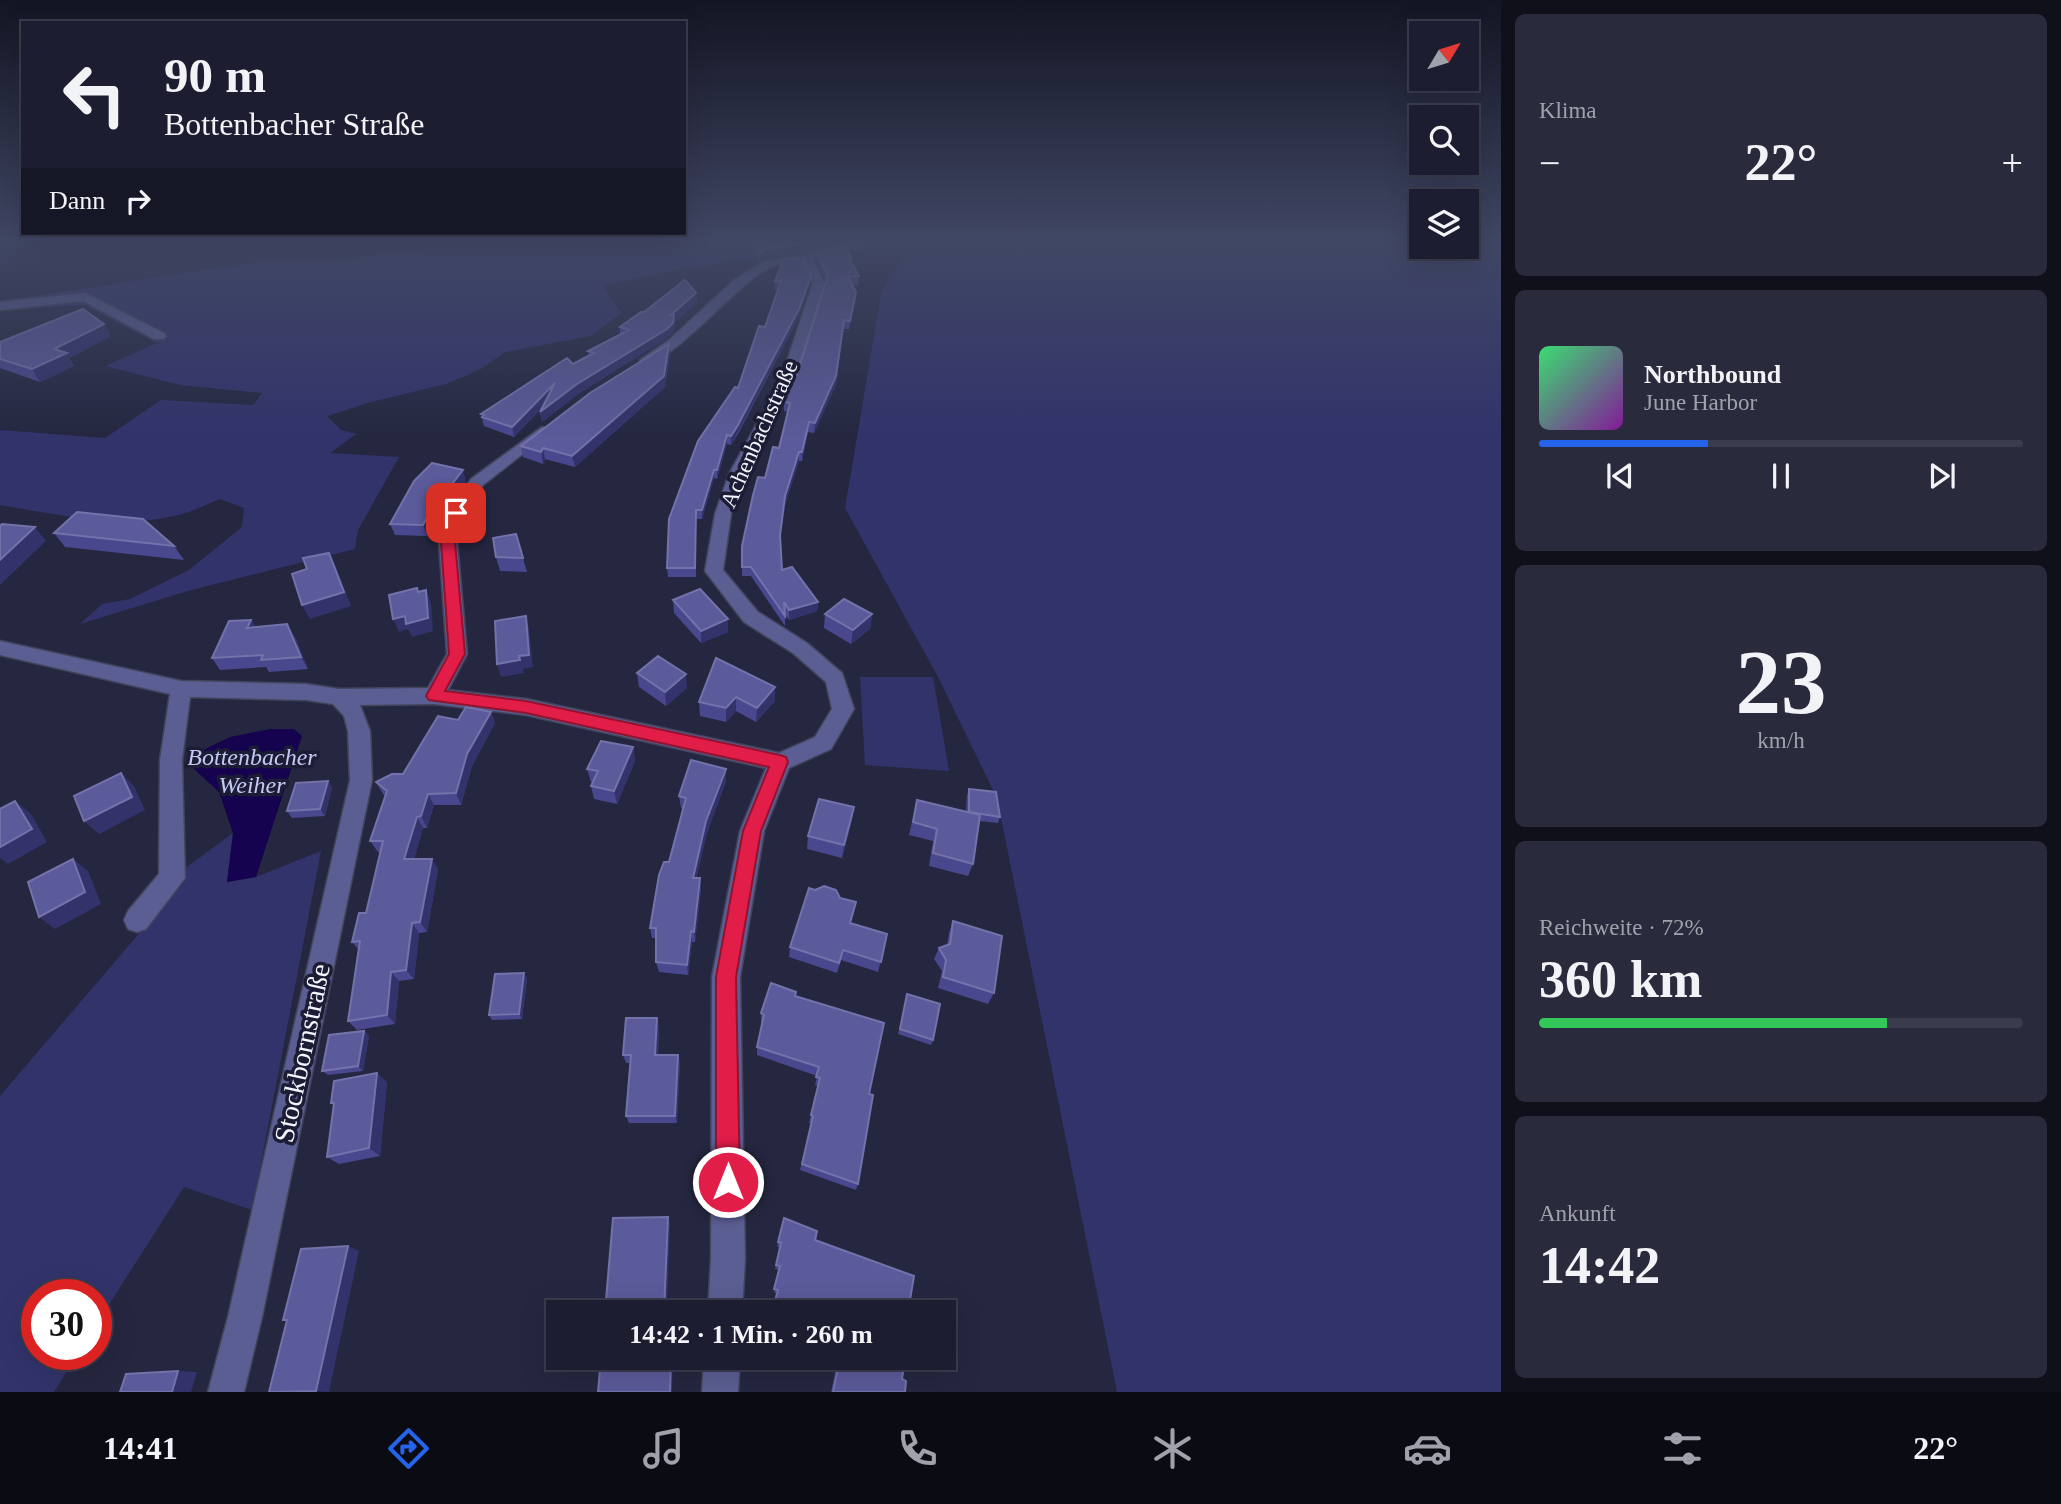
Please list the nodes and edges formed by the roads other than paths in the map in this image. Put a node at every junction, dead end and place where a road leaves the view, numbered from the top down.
1 (104, 307) edge
2 (714, 307) edge
3 (811, 307) edge
4 (159, 336) dead end
5 (630, 371) edge
6 (553, 424) edge
7 (0, 648) edge
8 (181, 689) junction
9 (434, 696) junction
10 (347, 705) junction
11 (780, 762) junction
12 (137, 920) dead end
13 (726, 1300) edge
14 (721, 1370) edge
15 (226, 1392) edge
16 (720, 1392) edge

1 - 4 street
2 - 5 street
3 - 11 street, Achenbachstraße
6 - 9 street
7 - 8 street
8 - 10 street
8 - 12 street
9 - 10 street
9 - 11 street
10 - 15 street, Stockbornstraße
11 - 13 street
14 - 16 street

